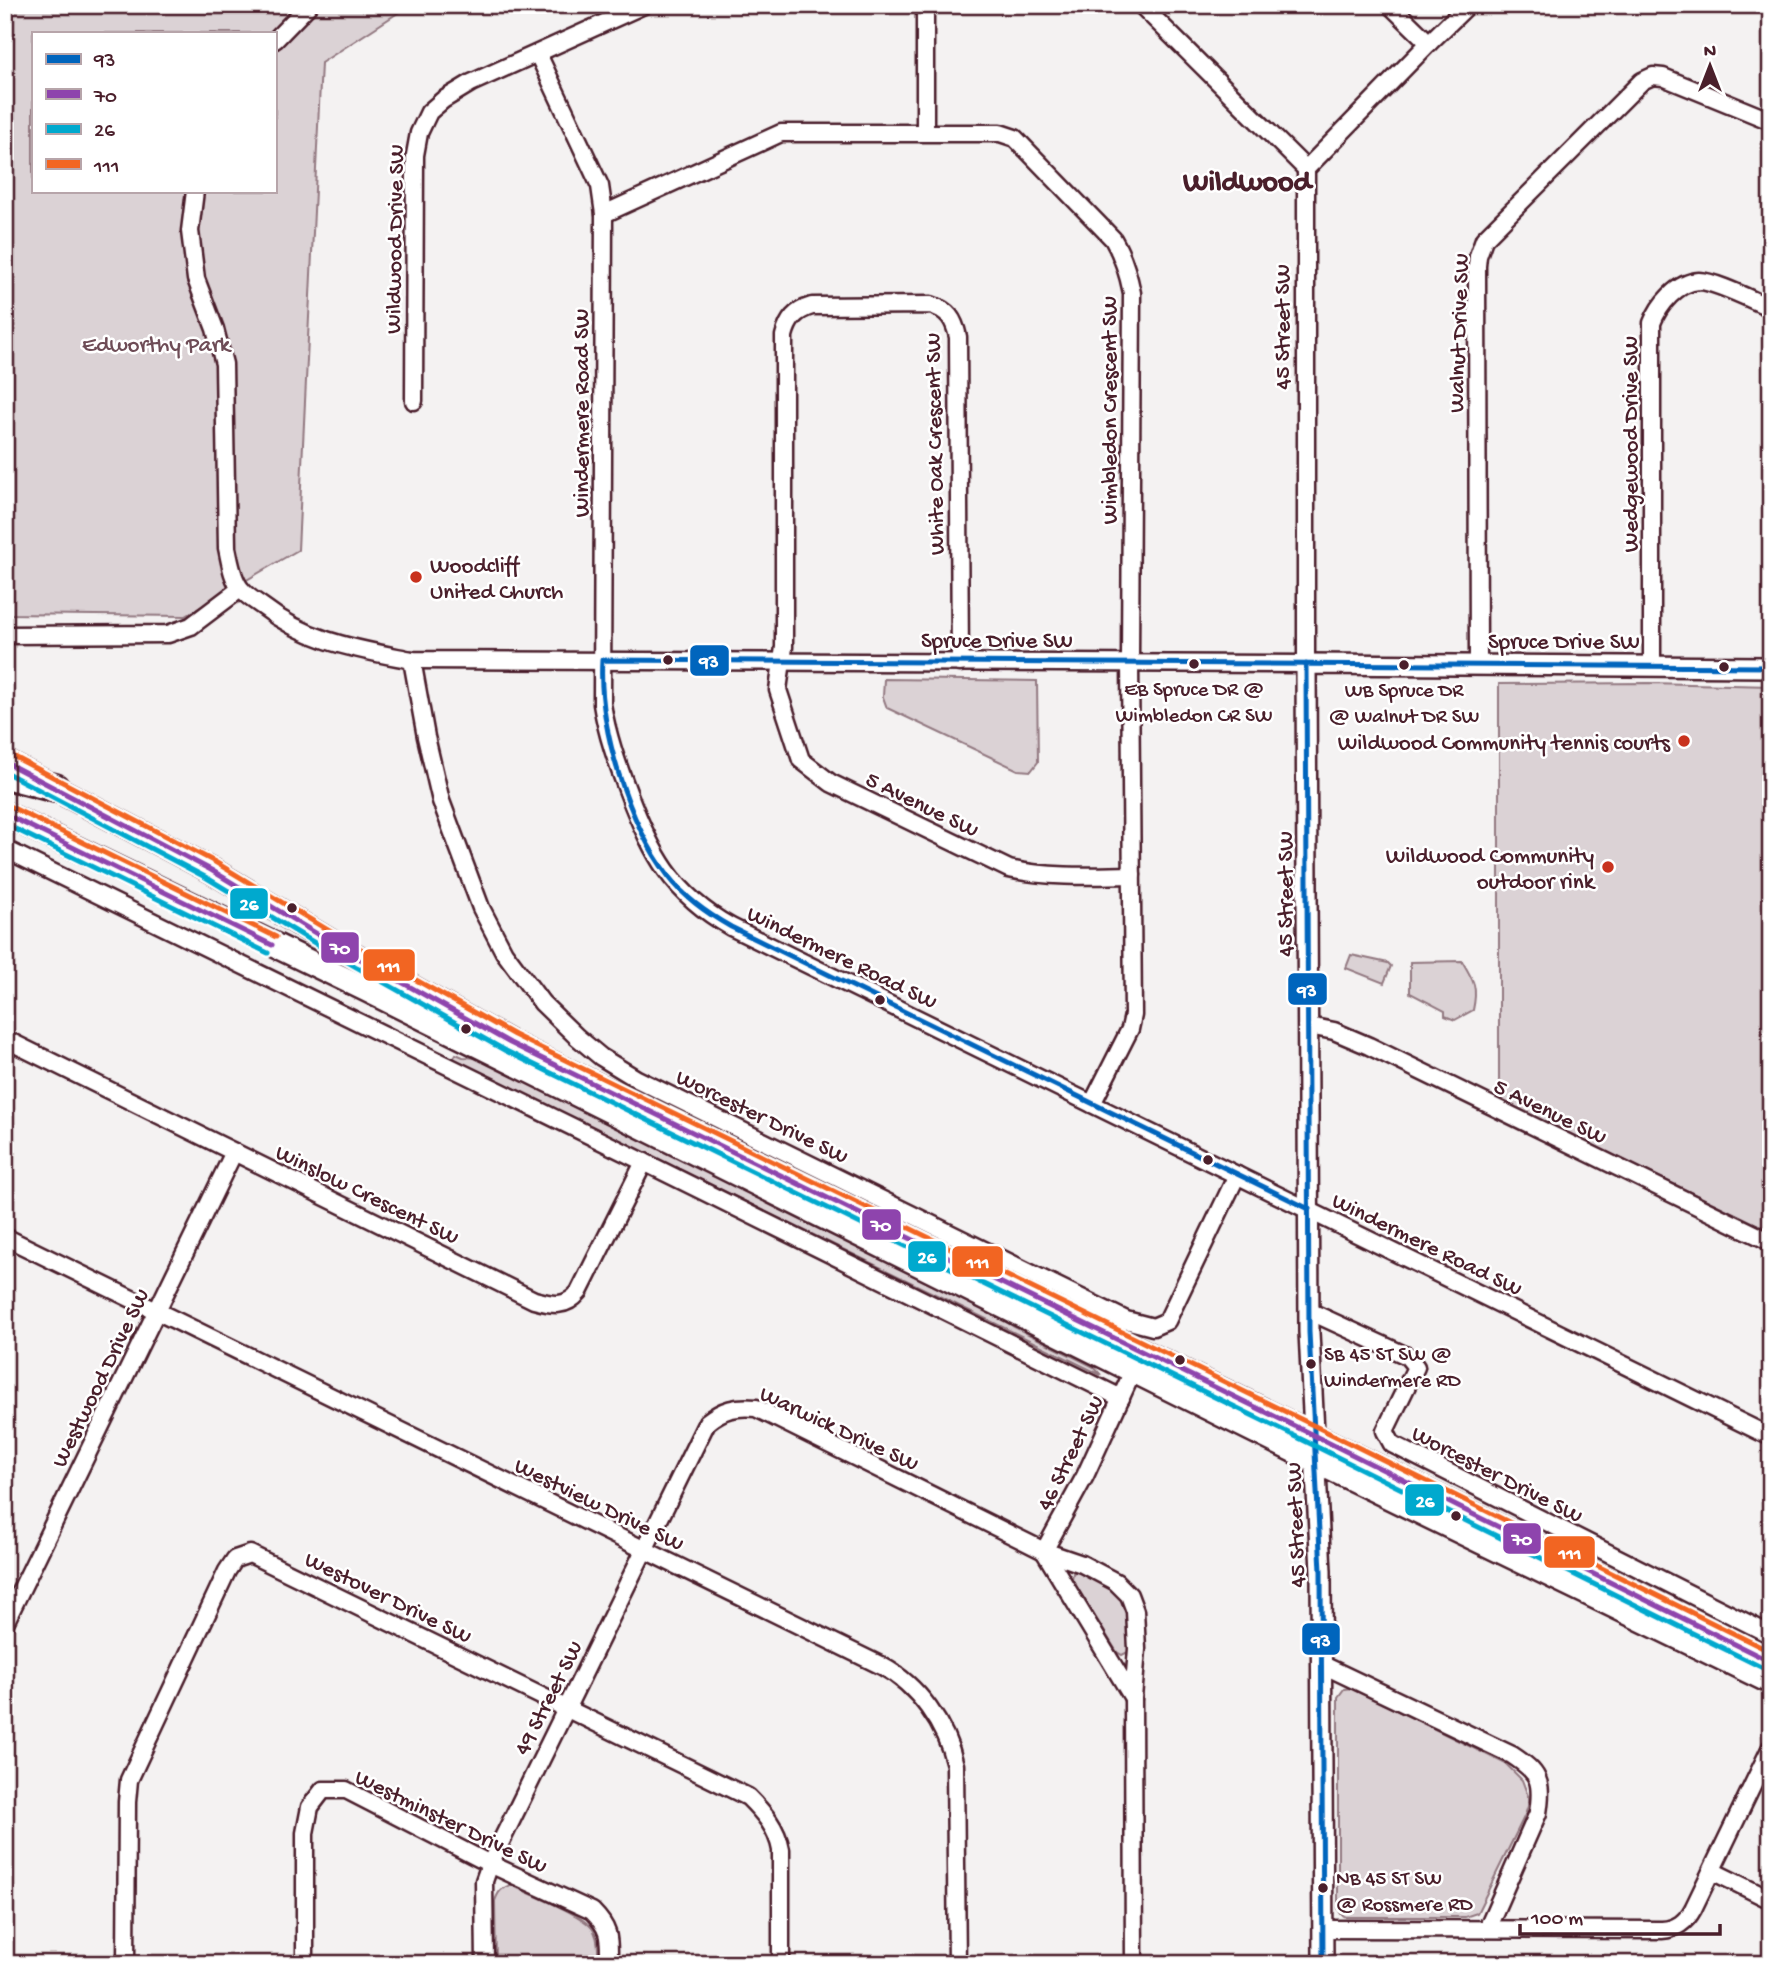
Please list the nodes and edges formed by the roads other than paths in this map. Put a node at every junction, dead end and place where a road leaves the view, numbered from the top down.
1 (309, 5) edge
2 (644, 5) edge
3 (925, 5) edge
4 (1141, 5) edge
5 (1390, 5) edge
6 (1468, 5) edge
7 (276, 39) edge
8 (1429, 43) junction
9 (538, 54) junction
10 (1771, 121) edge
11 (925, 132) junction
12 (1306, 169) junction
13 (195, 192) edge
14 (604, 214) junction
15 (1771, 308) edge
16 (414, 401) dead end
17 (240, 589) junction
18 (5, 635) edge
19 (412, 660) junction
20 (602, 660) junction
21 (782, 662) junction
22 (960, 663) junction
23 (1130, 663) junction
24 (1306, 664) junction
25 (1478, 665) junction
26 (1652, 665) junction
27 (1771, 667) edge
28 (5, 762) edge
29 (5, 775) edge
30 (55, 788) junction
31 (5, 814) edge
32 (5, 849) edge
33 (1132, 875) junction
34 (332, 943) junction
35 (313, 965) junction
36 (1309, 1026) junction
37 (5, 1040) edge
38 (1092, 1104) junction
39 (234, 1152) junction
40 (644, 1161) junction
41 (1237, 1175) junction
42 (1309, 1209) junction
43 (5, 1237) edge
44 (1771, 1242) edge
45 (156, 1311) junction
46 (1309, 1311) junction
47 (1133, 1371) junction
48 (1121, 1398) junction
49 (1315, 1436) junction
50 (1771, 1437) edge
51 (1317, 1462) junction
52 (644, 1550) junction
53 (1044, 1551) junction
54 (5, 1623) edge
55 (1771, 1634) edge
56 (1771, 1662) edge
57 (1321, 1664) junction
58 (1771, 1682) edge
59 (1133, 1698) junction
60 (566, 1708) junction
61 (1771, 1747) edge
62 (489, 1864) junction
63 (1712, 1871) junction
64 (1771, 1900) edge
65 (1323, 1929) junction
66 (1487, 1929) junction
67 (126, 1964) edge
68 (305, 1964) edge
69 (485, 1964) edge
70 (609, 1964) edge
71 (781, 1964) edge
72 (957, 1964) edge
73 (1134, 1964) edge
74 (1323, 1964) edge

1 - 7 street
2 - 9 street, Wildwood Drive SW
3 - 11 street
4 - 12 street
5 - 8 street
6 - 8 street
8 - 12 street
9 - 14 street, Windermere Road SW
9 - 16 street, Wildwood Drive SW
10 - 25 street, Walnut Drive SW
11 - 14 street, Wimbledon Crescent SW
11 - 23 street, Wimbledon Crescent SW
12 - 24 street, 45 Street SW
13 - 17 street
14 - 20 street, Windermere Road SW
15 - 26 street, Wedgewood Drive SW
17 - 18 street
17 - 19 street, Spruce Drive SW
19 - 20 street, Spruce Drive SW
19 - 41 street, Worcester Drive SW
20 - 21 street, Spruce Drive SW
20 - 38 street, Windermere Road SW
21 - 22 street, Spruce Drive SW
21 - 22 street, White Oak Crescent SW
21 - 33 street, 5 Avenue SW
22 - 23 street, Spruce Drive SW
23 - 24 street, Spruce Drive SW
23 - 33 street, Wimbledon Crescent SW
24 - 25 street, Spruce Drive SW
24 - 36 street, 45 Street SW
25 - 26 street, Spruce Drive SW
26 - 27 street, Spruce Drive SW
28 - 30 main road
29 - 30 highway
30 - 34 main road
31 - 35 main road
32 - 40 street
33 - 38 street, Wimbledon Crescent SW
34 - 35 main road
34 - 49 main road
35 - 47 main road
36 - 42 street, 45 Street SW
36 - 44 street, 5 Avenue SW
37 - 39 street, Winslow Crescent SW
38 - 41 street, Windermere Road SW
39 - 40 street, Winslow Crescent SW
39 - 45 street, Westwood Drive SW
40 - 48 street
41 - 42 street, Windermere Road SW
42 - 46 street, 45 Street SW
42 - 50 street, Windermere Road SW
43 - 45 street, Westview Drive SW
45 - 52 street, Westview Drive SW
45 - 54 street, Westwood Drive SW
46 - 49 street, 45 Street SW
46 - 55 street, Worcester Drive SW
47 - 48 street, 46 Street SW
47 - 51 main road
48 - 53 street, 46 Street SW
49 - 51 street, 45 Street SW
49 - 56 main road
51 - 57 street, 45 Street SW
51 - 58 main road
52 - 53 street, Warwick Drive SW
52 - 60 street, 49 Street SW
52 - 72 street, Westview Drive SW
53 - 59 street
53 - 59 street, Warwick Drive SW
57 - 65 street, 45 Street SW
57 - 66 street
59 - 73 street, Warwick Drive SW
60 - 62 street, 49 Street SW
60 - 67 street, Westover Drive SW
60 - 71 street, Westover Drive SW
61 - 63 street
62 - 68 street, Westminster Drive SW
62 - 69 street, 49 Street SW
62 - 70 street, Westminster Drive SW
63 - 64 street
63 - 66 street
65 - 66 street
65 - 74 street, 45 Street SW

